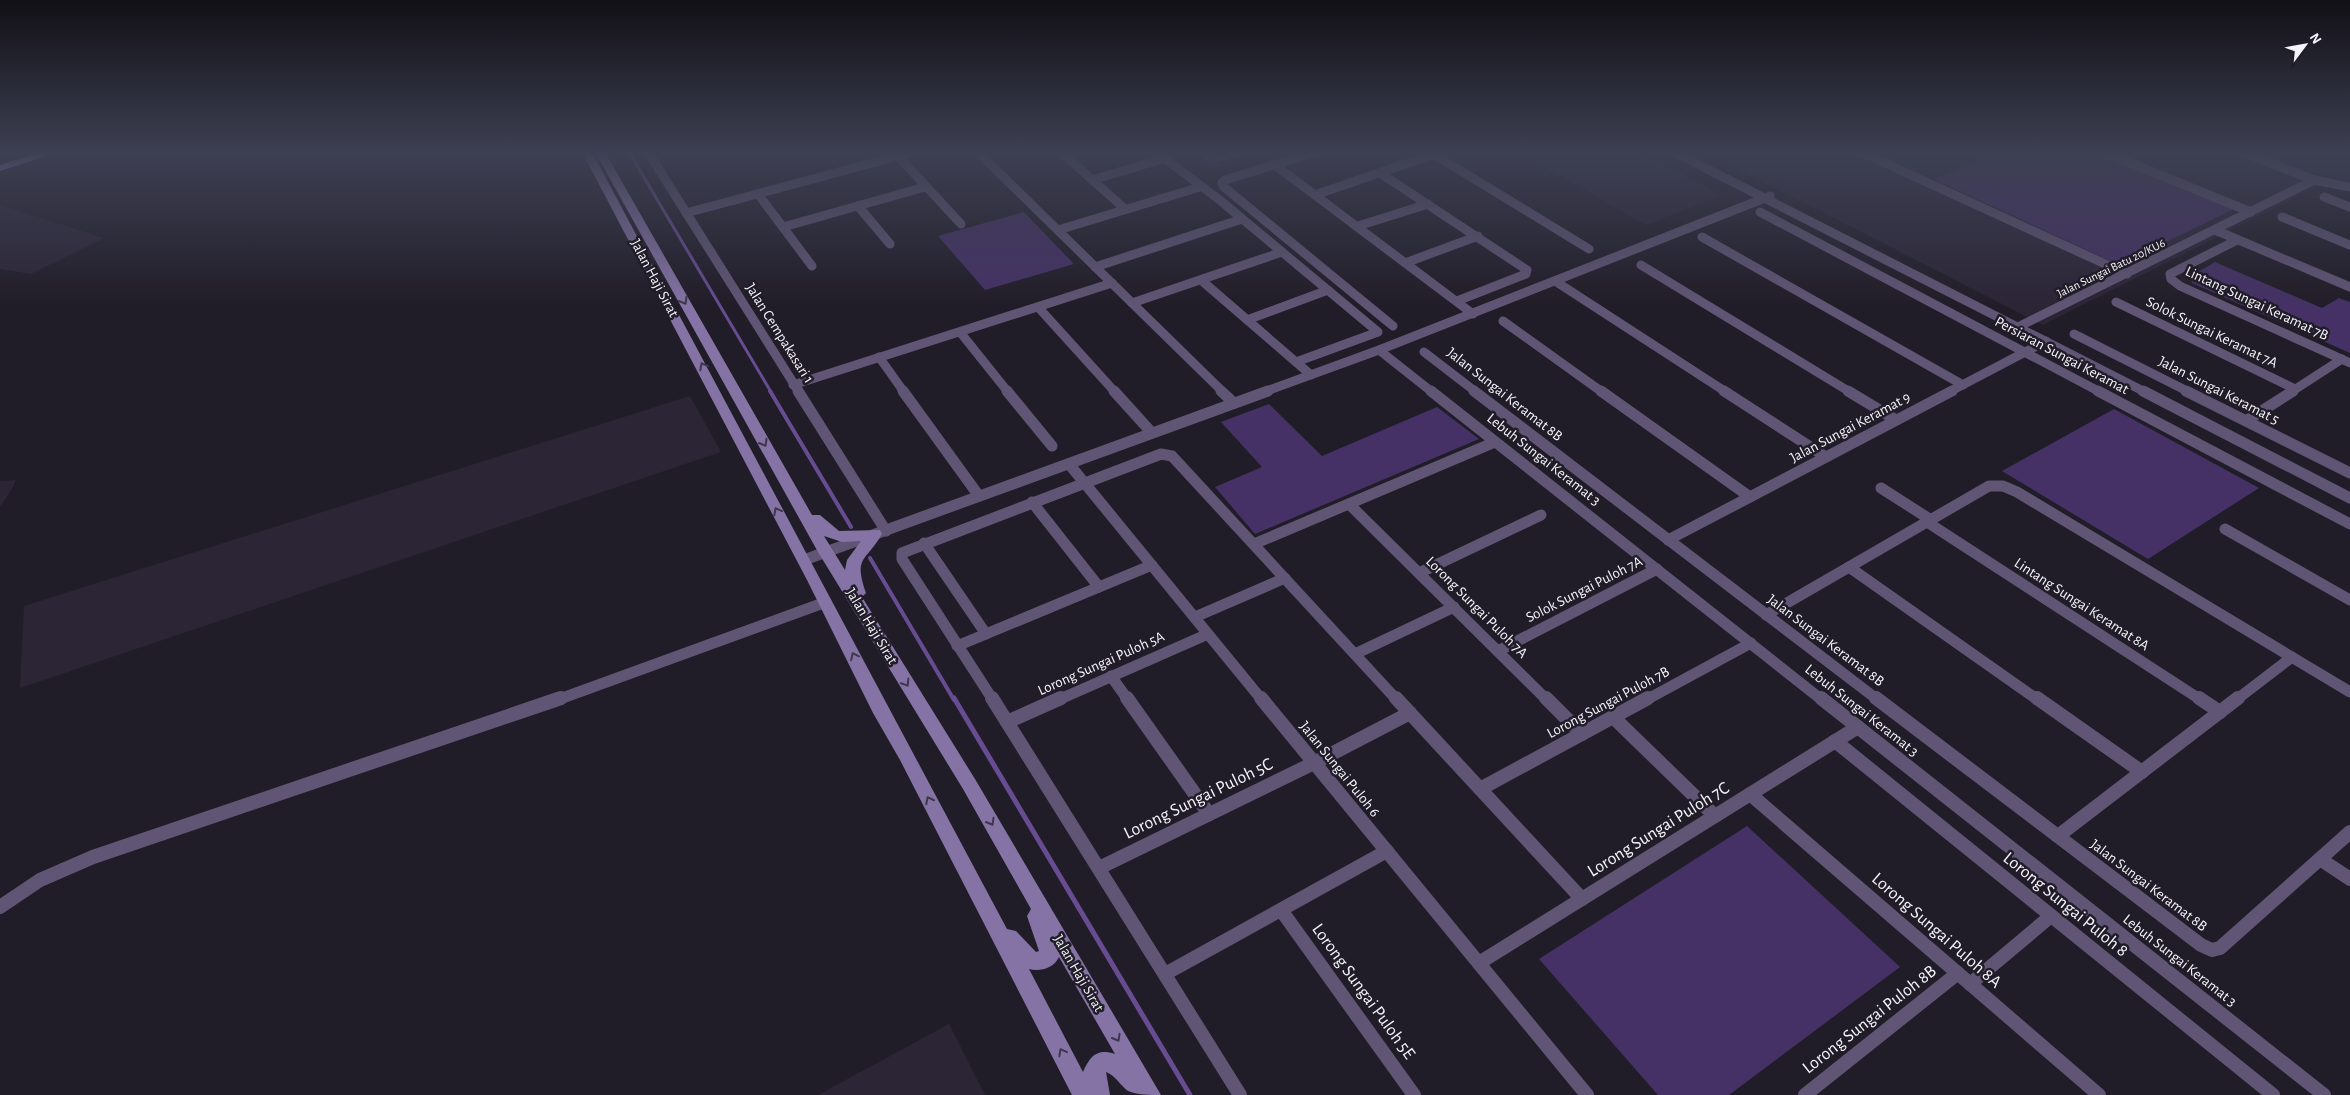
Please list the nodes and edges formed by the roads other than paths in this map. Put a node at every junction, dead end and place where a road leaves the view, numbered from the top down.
1 (615, 203) edge
2 (629, 203) edge
3 (680, 203) edge
4 (724, 203) edge
5 (765, 203) edge
6 (868, 203) edge
7 (941, 203) edge
8 (1030, 203) edge
9 (1119, 203) edge
10 (1146, 203) edge
11 (1221, 203) edge
12 (1243, 203) edge
13 (1326, 203) edge
14 (1514, 203) edge
15 (1752, 203) edge
16 (1778, 203) edge
17 (1972, 203) edge
18 (2229, 203) edge
19 (2269, 203) edge
20 (1428, 204) joint
21 (858, 206) junction
22 (1126, 209) junction
23 (1760, 212) dead end
24 (2251, 212) junction
25 (686, 213) junction
26 (2282, 217) dead end
27 (1242, 219) junction
28 (961, 224) dead end
29 (1358, 226) junction
30 (783, 227) junction
31 (1058, 230) junction
32 (2215, 230) junction
33 (1478, 236) junction
34 (1702, 237) dead end
35 (2237, 240) junction
36 (890, 244) dead end
37 (2350, 245) edge
38 (1589, 249) dead end
39 (1282, 252) junction
40 (1405, 263) junction
41 (1641, 265) dead end
42 (812, 266) dead end
43 (1095, 267) junction
44 (2127, 274) junction
45 (1201, 280) junction
46 (1555, 281) junction
47 (1112, 283) junction
48 (2350, 287) edge
49 (1328, 290) junction
50 (1457, 302) junction
51 (2116, 302) dead end
52 (1132, 303) junction
53 (1038, 307) junction
54 (1473, 314) junction
55 (1248, 320) junction
56 (1503, 321) dead end
57 (1393, 326) dead end
58 (2018, 327) junction
59 (960, 332) junction
60 (2074, 334) dead end
61 (2046, 341) junction
62 (1379, 350) junction
63 (1424, 352) dead end
64 (2025, 352) junction
65 (879, 358) junction
66 (2346, 361) edge
67 (1296, 362) junction
68 (1311, 375) junction
69 (794, 385) junction
70 (1963, 385) junction
71 (2295, 389) junction
72 (1234, 403) junction
73 (1896, 420) junction
74 (2246, 420) junction
75 (1152, 433) junction
76 (1495, 442) junction
77 (1052, 446) dead end
78 (1826, 457) junction
79 (776, 463) junction
80 (1069, 464) junction
81 (2350, 473) edge
82 (1084, 482) junction
83 (1881, 488) dead end
84 (979, 496) junction
85 (1750, 497) junction
86 (2350, 498) edge
87 (1032, 502) junction
88 (1349, 504) junction
89 (1541, 515) dead end
90 (1929, 521) junction
91 (2350, 524) edge
92 (2225, 529) dead end
93 (881, 532) junction
94 (1668, 540) junction
95 (924, 543) junction
96 (1254, 544) junction
97 (826, 552) junction
98 (804, 560) junction
99 (1152, 565) junction
100 (1849, 567) junction
101 (1657, 569) junction
102 (1419, 573) junction
103 (1285, 578) junction
104 (1098, 588) junction
105 (2350, 600) edge
106 (826, 602) junction
107 (1454, 607) junction
108 (1766, 615) junction
109 (1195, 617) junction
110 (986, 634) junction
111 (1208, 634) junction
112 (1751, 644) junction
113 (883, 645) junction
114 (957, 646) junction
115 (1498, 652) junction
116 (1356, 654) junction
117 (2292, 657) junction
118 (1111, 676) junction
119 (2350, 692) edge
120 (2220, 712) junction
121 (1410, 713) junction
122 (1613, 718) junction
123 (1008, 722) junction
124 (1858, 727) junction
125 (1582, 734) junction
126 (1835, 742) junction
127 (1314, 762) junction
128 (2142, 772) junction
129 (1480, 789) junction
130 (1750, 794) junction
131 (1209, 814) junction
132 (1715, 816) junction
133 (2350, 832) edge
134 (2058, 836) junction
135 (1387, 851) junction
136 (2320, 859) junction
137 (1017, 866) junction
138 (1099, 868) junction
139 (2350, 879) edge
140 (978, 892) junction
141 (1582, 899) junction
142 (0, 907) edge
143 (1281, 910) junction
144 (2051, 916) junction
145 (1479, 963) junction
146 (1165, 974) junction
147 (1964, 978) junction
148 (2096, 1094) edge
149 (1084, 1095) edge
150 (1099, 1095) edge
151 (1144, 1095) edge
152 (1150, 1095) edge
153 (1240, 1095) edge
154 (1414, 1095) edge
155 (1586, 1095) edge
156 (1805, 1095) edge
157 (2273, 1095) edge
158 (2324, 1095) edge

98 -> 1 main road, Jalan Haji Sirat
2 -> 79 main road, Jalan Haji Sirat
3 - 25 street, Jalan Cempakasari 1
4 - 25 street
5 - 30 street
6 - 21 street
7 - 28 street
8 - 31 street
9 - 22 street
10 - 22 street
11 - 27 street
12 - 57 street
13 - 29 street
14 - 38 street
15 - 46 street
16 - 58 street, Persiaran Sungai Keramat
17 - 44 street
18 - 24 street
19 - 24 street, Jalan Sungai Batu 20/KU6
20 - 29 street
20 - 33 street
21 - 30 street
21 - 36 street
22 - 31 street
23 - 64 street, Persiaran Sungai Keramat
24 - 32 street, Jalan Sungai Batu 20/KU6
25 - 69 street, Jalan Cempakasari 1
26 - 37 street
27 - 39 street
27 - 43 street
29 - 40 street
30 - 42 street
31 - 43 street
32 - 35 street
32 - 44 street, Jalan Sungai Batu 20/KU6
33 - 40 street
33 - 50 street
34 - 70 street
35 - 48 street
35 - 66 street, Lintang Sungai Keramat 7B
39 - 45 street
39 - 49 street
40 - 50 street
41 - 73 street
43 - 47 street
44 - 58 street, Jalan Sungai Batu 20/KU6
45 - 52 street
45 - 55 street
46 - 54 street
46 - 78 street
47 - 52 street
47 - 53 street
49 - 55 street
49 - 67 street
50 - 54 street
51 - 71 street, Solok Sungai Keramat 7A
52 - 72 street
53 - 59 street
53 - 75 street
54 - 62 street
55 - 67 street
56 - 85 street
58 - 61 street, Persiaran Sungai Keramat
59 - 65 street
59 - 77 street
60 - 74 street, Jalan Sungai Keramat 5
61 - 64 street, Jalan Sungai Keramat 9
61 - 86 street, Persiaran Sungai Keramat
62 - 68 street
62 - 76 street, Lebuh Sungai Keramat 3
63 - 94 street, Jalan Sungai Keramat 8B
64 - 70 street, Jalan Sungai Keramat 9
64 - 91 street, Persiaran Sungai Keramat
65 - 69 street
65 - 84 street
66 - 71 street
67 - 68 street
68 - 72 street
69 - 93 street, Jalan Cempakasari 1
70 - 73 street, Jalan Sungai Keramat 9
71 - 74 street
72 - 75 street
73 - 78 street, Jalan Sungai Keramat 9
74 - 81 street, Jalan Sungai Keramat 5
75 - 80 street
76 - 88 street
76 - 101 street, Lebuh Sungai Keramat 3
78 - 85 street, Jalan Sungai Keramat 9
79 - 93 main road
79 - 97 main road, Jalan Haji Sirat
80 - 82 street, Jalan Sungai Puloh 6
80 - 84 street
82 - 87 street
82 - 96 street
82 - 99 street, Jalan Sungai Puloh 6
83 - 90 street, Lintang Sungai Keramat 8A
84 - 93 street
85 - 94 street, Jalan Sungai Keramat 9
87 - 95 street
87 - 104 street
88 - 96 street
88 - 102 street, Lorong Sungai Puloh 7A
89 - 102 street
90 - 100 street
90 - 117 street
90 - 120 street, Lintang Sungai Keramat 8A
92 - 105 street
93 - 97 street
93 - 113 main road
94 - 108 street, Jalan Sungai Keramat 8B
95 - 110 street
95 - 114 street
96 - 103 street
97 - 98 street
97 - 113 main road, Jalan Haji Sirat
98 - 106 main road, Jalan Haji Sirat
99 - 104 street
99 - 109 street, Jalan Sungai Puloh 6
100 - 108 street
100 - 128 street
101 - 112 street, Lebuh Sungai Keramat 3
101 - 115 street, Solok Sungai Puloh 7A
102 - 107 street, Lorong Sungai Puloh 7A
103 - 109 street
103 - 116 street
104 - 110 street
140 -> 106 main road, Jalan Haji Sirat
106 - 142 street
107 - 115 street, Lorong Sungai Puloh 7A
107 - 116 street
108 - 134 street, Jalan Sungai Keramat 8B
109 - 111 street, Jalan Sungai Puloh 6
110 - 114 street
111 - 118 street, Lorong Sungai Puloh 5A
111 - 127 street, Jalan Sungai Puloh 6
112 - 122 street, Lorong Sungai Puloh 7B
112 - 124 street, Lebuh Sungai Keramat 3
113 -> 137 main road, Jalan Haji Sirat
114 - 123 street
115 - 125 street, Lorong Sungai Puloh 7A
116 - 121 street
117 - 119 street
117 - 120 street
118 - 123 street, Lorong Sungai Puloh 5A
118 - 131 street
120 - 128 street
121 - 127 street, Lorong Sungai Puloh 5C
121 - 129 street
122 - 125 street, Lorong Sungai Puloh 7B
122 - 132 street
123 - 138 street
124 - 126 street, Lorong Sungai Puloh 7C
124 - 158 street, Lebuh Sungai Keramat 3
125 - 129 street, Lorong Sungai Puloh 7B
126 - 130 street, Lorong Sungai Puloh 7C
126 - 144 street, Lorong Sungai Puloh 8
127 - 131 street, Lorong Sungai Puloh 5C
127 - 135 street, Jalan Sungai Puloh 6
128 - 134 street
129 - 141 street
130 - 132 street, Lorong Sungai Puloh 7C
130 - 147 street, Lorong Sungai Puloh 8A
131 - 138 street, Lorong Sungai Puloh 5C
132 - 141 street, Lorong Sungai Puloh 7C
133 - 136 street
134 - 136 street, Jalan Sungai Keramat 8B
135 - 143 street
135 - 145 street, Jalan Sungai Puloh 6
136 - 139 street
137 - 140 main road
137 -> 152 main road, Jalan Haji Sirat
138 - 146 street
149 -> 140 main road, Jalan Haji Sirat
141 - 145 street, Lorong Sungai Puloh 7C
143 - 146 street
143 - 154 street, Lorong Sungai Puloh 5E
144 - 147 street, Lorong Sungai Puloh 8B
144 - 157 street, Lorong Sungai Puloh 8
145 - 155 street, Jalan Sungai Puloh 6
146 - 153 street
147 - 148 street, Lorong Sungai Puloh 8A
147 - 156 street, Lorong Sungai Puloh 8B
150 - 151 main road

